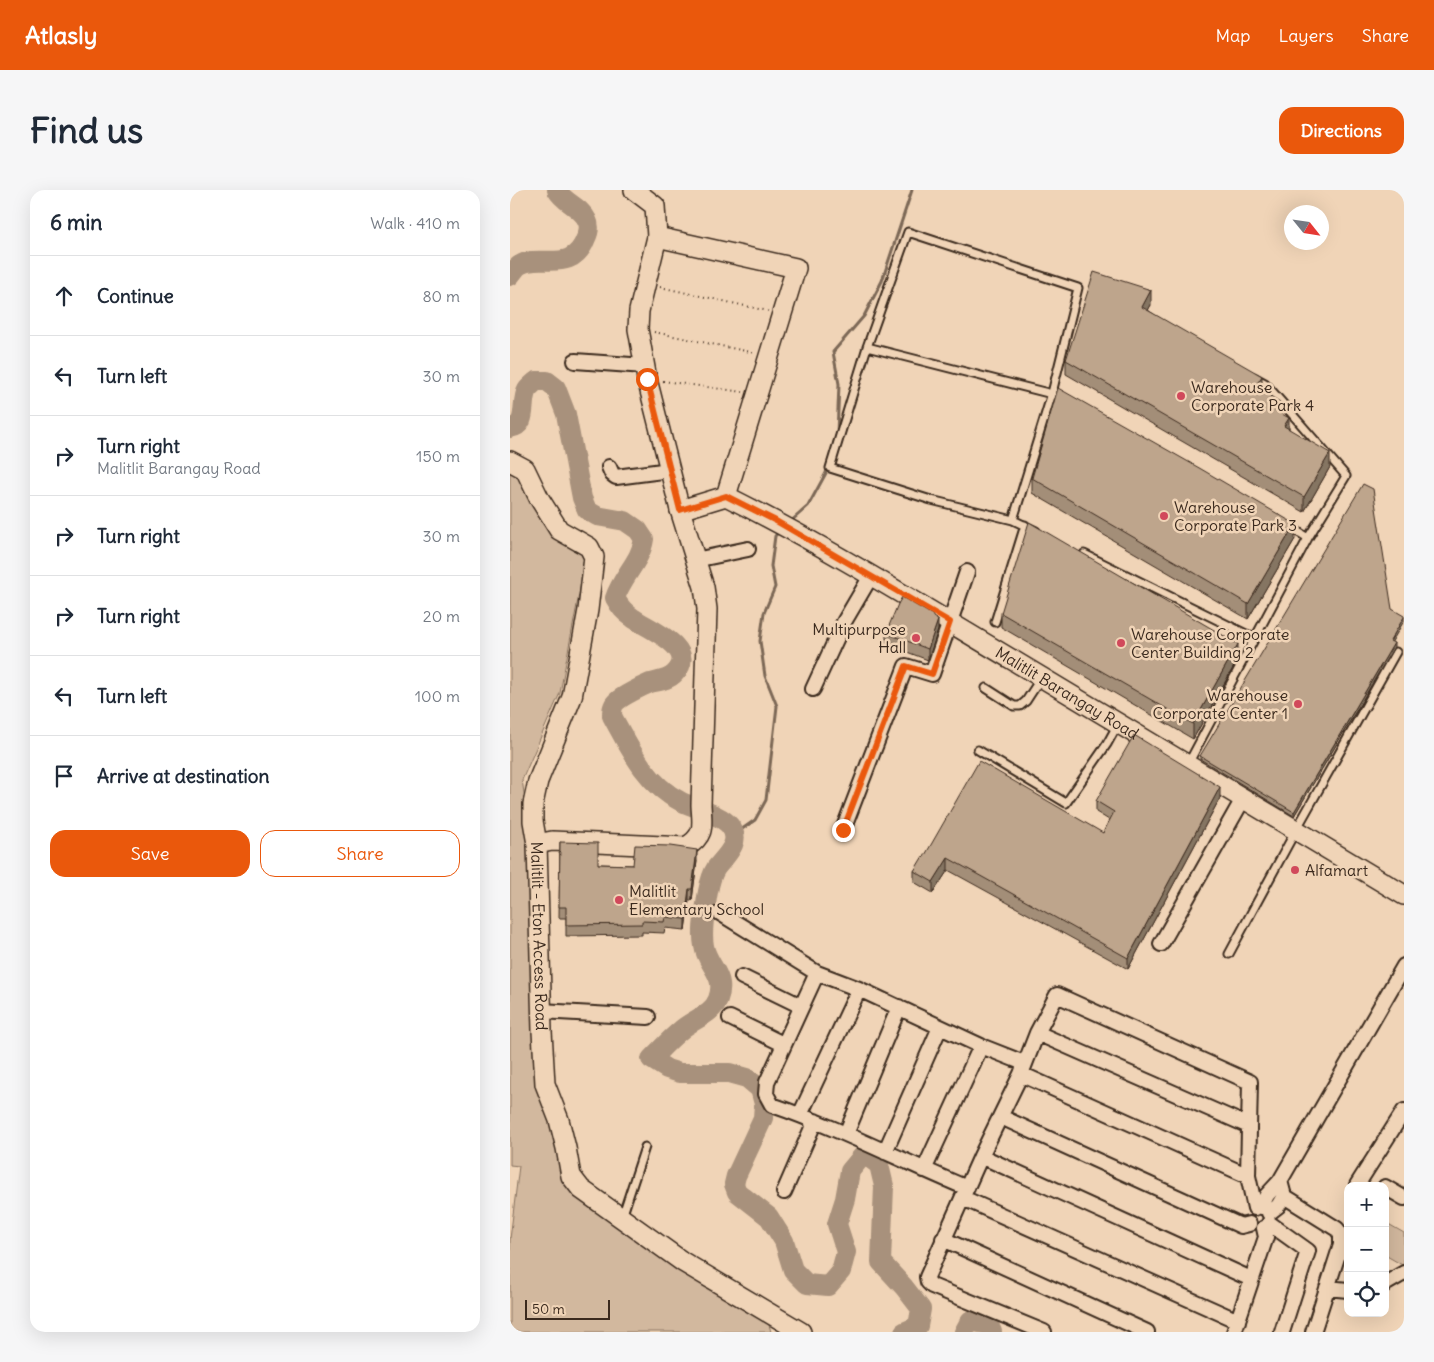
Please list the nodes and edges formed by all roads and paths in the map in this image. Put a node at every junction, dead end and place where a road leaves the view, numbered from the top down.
1 (634, 190) edge
2 (657, 237) junction
3 (646, 284) junction
4 (782, 314) junction
5 (638, 329) junction
6 (867, 348) junction
7 (769, 356) junction
8 (575, 361) dead end
9 (646, 373) junction
10 (1248, 374) edge
11 (1052, 393) junction
12 (758, 394) junction
13 (1061, 398) edge
14 (510, 461) edge
15 (609, 467) dead end
16 (670, 470) junction
17 (726, 496) junction
18 (680, 510) junction
19 (1013, 520) junction
20 (1283, 523) edge
21 (1025, 525) junction
22 (1042, 534) edge
23 (1308, 538) junction
24 (748, 549) dead end
25 (1078, 551) edge
26 (695, 560) junction
27 (967, 572) dead end
28 (871, 576) junction
29 (950, 622) junction
30 (995, 622) dead end
31 (1254, 638) junction
32 (1396, 652) dead end
33 (1042, 677) junction
34 (986, 688) dead end
35 (813, 689) dead end
36 (1118, 724) junction
37 (978, 750) dead end
38 (1188, 764) junction
39 (1243, 799) junction
40 (843, 830) dead end
41 (1296, 830) junction
42 (537, 844) junction
43 (1404, 895) edge
44 (720, 913) dead end
45 (1161, 944) dead end
46 (1229, 954) dead end
47 (1404, 966) edge
48 (817, 973) junction
49 (742, 977) dead end
50 (859, 989) junction
51 (801, 1006) junction
52 (899, 1007) junction
53 (541, 1011) junction
54 (648, 1017) dead end
55 (730, 1018) dead end
56 (940, 1027) junction
57 (1037, 1033) junction
58 (783, 1044) junction
59 (981, 1046) junction
60 (1023, 1068) junction
61 (1404, 1110) edge
62 (800, 1115) junction
63 (1001, 1117) junction
64 (815, 1121) junction
65 (1249, 1126) junction
66 (1399, 1128) edge
67 (846, 1134) junction
68 (645, 1147) dead end
69 (885, 1152) junction
70 (981, 1156) junction
71 (924, 1170) junction
72 (1248, 1176) junction
73 (1361, 1180) edge
74 (1280, 1181) junction
75 (1389, 1189) edge
76 (784, 1192) dead end
77 (965, 1193) junction
78 (1284, 1196) junction
79 (1404, 1198) edge
80 (1264, 1216) junction
81 (621, 1218) junction
82 (943, 1238) junction
83 (1404, 1273) edge
84 (1251, 1279) junction
85 (1389, 1282) edge
86 (1327, 1288) junction
87 (1344, 1290) edge
88 (1236, 1326) edge
89 (1129, 1329) edge
90 (801, 1332) edge
91 (1044, 1332) edge
92 (1147, 1332) edge
93 (1282, 1332) edge
94 (1314, 1332) edge

1 - 2 street
2 - 3 street
2 - 4 street
3 - 4 path
3 - 5 street
4 - 7 street
5 - 7 path
5 - 9 street
6 - 11 lane
6 - 11 lane
6 - 19 lane
7 - 12 street
8 - 9 street
9 - 12 path
9 - 16 street
10 - 23 lane
11 - 13 lane
11 - 19 lane
12 - 17 street
14 - 42 street, Malitlit - Eton Access Road
15 - 16 street
16 - 18 street
17 - 18 street
17 - 28 street, Malitlit Barangay Road
18 - 26 street
19 - 21 lane
20 - 23 lane
21 - 22 lane
21 - 30 lane
23 - 31 lane
24 - 26 street
25 - 31 lane
26 - 42 street
27 - 29 street
28 - 29 street, Malitlit Barangay Road
28 - 35 street
29 - 33 street, Malitlit Barangay Road
29 - 40 street
31 - 38 lane
32 - 41 lane
33 - 34 lane
33 - 36 street, Malitlit Barangay Road
36 - 37 lane
36 - 38 street, Malitlit Barangay Road
38 - 39 street, Malitlit Barangay Road
39 - 41 street, Malitlit Barangay Road
39 - 45 street
41 - 43 street, Malitlit Barangay Road
41 - 46 lane
42 - 53 street, Malitlit - Eton Access Road
44 - 48 street
47 - 74 street
48 - 50 street
48 - 51 street
49 - 51 street
50 - 52 street
50 - 62 street
51 - 58 street
52 - 56 street
52 - 67 street
53 - 54 street
53 - 81 street, Malitlit - Eton Access Road
55 - 58 street
56 - 59 street
56 - 69 street
57 - 60 street
57 - 65 street
57 - 65 street
58 - 62 street
59 - 60 street
59 - 71 street
60 - 63 street
60 - 72 street
61 - 66 street
62 - 64 street
63 - 70 street
63 - 80 street
64 - 67 street
64 - 76 street
65 - 72 street
66 - 73 street
67 - 69 street
68 - 81 lane
69 - 71 street
70 - 77 street
70 - 84 street
71 - 77 street
72 - 80 street
74 - 78 street
74 - 80 street
75 - 79 street
77 - 82 street
77 - 88 street
78 - 80 street
78 - 86 street
80 - 84 street
80 - 93 street
81 - 90 street, Malitlit - Eton Access Road
82 - 89 street
82 - 91 street
83 - 85 street
84 - 88 street
86 - 87 street
86 - 94 street
89 - 92 street

